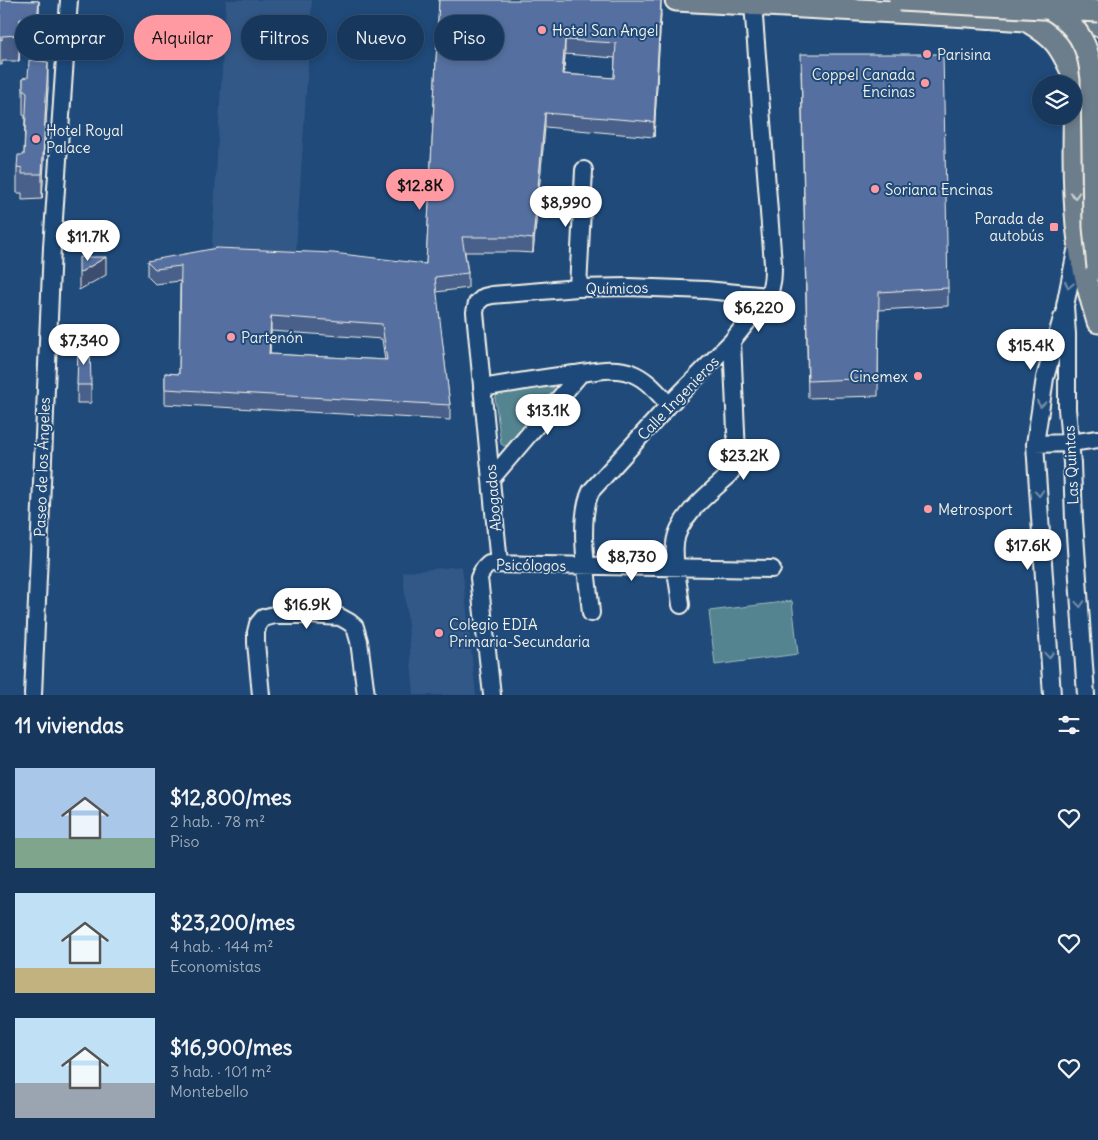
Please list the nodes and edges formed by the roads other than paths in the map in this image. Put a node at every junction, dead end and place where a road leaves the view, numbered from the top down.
1 (69, 0) edge
2 (676, 0) edge
3 (900, 0) edge
4 (1077, 0) edge
5 (753, 4) junction
6 (1026, 10) edge
7 (1098, 12) edge
8 (1076, 24) junction
9 (1098, 25) edge
10 (1074, 75) edge
11 (1076, 75) edge
12 (1074, 125) edge
13 (1098, 158) edge
14 (1075, 164) junction
15 (584, 170) dead end
16 (1079, 237) junction
17 (1098, 268) edge
18 (578, 288) junction
19 (768, 296) junction
20 (1065, 306) junction
21 (475, 312) joint
22 (1098, 322) edge
23 (732, 341) junction
24 (580, 374) junction
25 (482, 388) junction
26 (669, 405) junction
27 (1098, 439) edge
28 (1070, 442) junction
29 (1035, 444) junction
30 (492, 479) junction
31 (499, 564) junction
32 (586, 566) junction
33 (676, 567) junction
34 (772, 569) dead end
35 (681, 605) dead end
36 (591, 613) dead end
37 (32, 695) edge
38 (261, 695) edge
39 (366, 695) edge
40 (492, 695) edge
41 (1052, 695) edge
42 (1086, 695) edge

1 - 37 street, Paseo de los Ángeles
2 - 5 main road
3 - 7 main road, bridge
4 - 8 main road
5 - 6 main road
5 - 19 street, Calle Ingenieros
6 - 8 main road
6 - 10 main road
6 - 17 main road, bridge
8 - 9 main road
8 - 11 main road
12 - 14 main road
13 - 14 main road
14 -> 16 main road
15 - 18 street
16 -> 20 street, Las Quintas
16 - 22 main road
18 - 19 street, Químicos
18 - 21 street, Químicos
19 - 23 street, Calle Ingenieros
20 - 28 street, Las Quintas
20 -> 29 street
21 - 25 street, Abogados
23 - 26 street, Calle Ingenieros
23 - 33 street
24 - 25 street
24 - 26 street
24 - 30 street
25 - 30 street, Abogados
26 - 32 street, Calle Ingenieros
27 - 28 street
28 - 29 street
28 -> 42 street, Las Quintas
29 -> 41 street
30 - 31 street, Abogados
31 - 32 street, Psicólogos
31 - 40 street, Psicólogos
32 - 33 street, Psicólogos
32 - 36 street, Calle Ingenieros
33 - 34 street, Psicólogos
33 - 35 street
38 - 39 street

